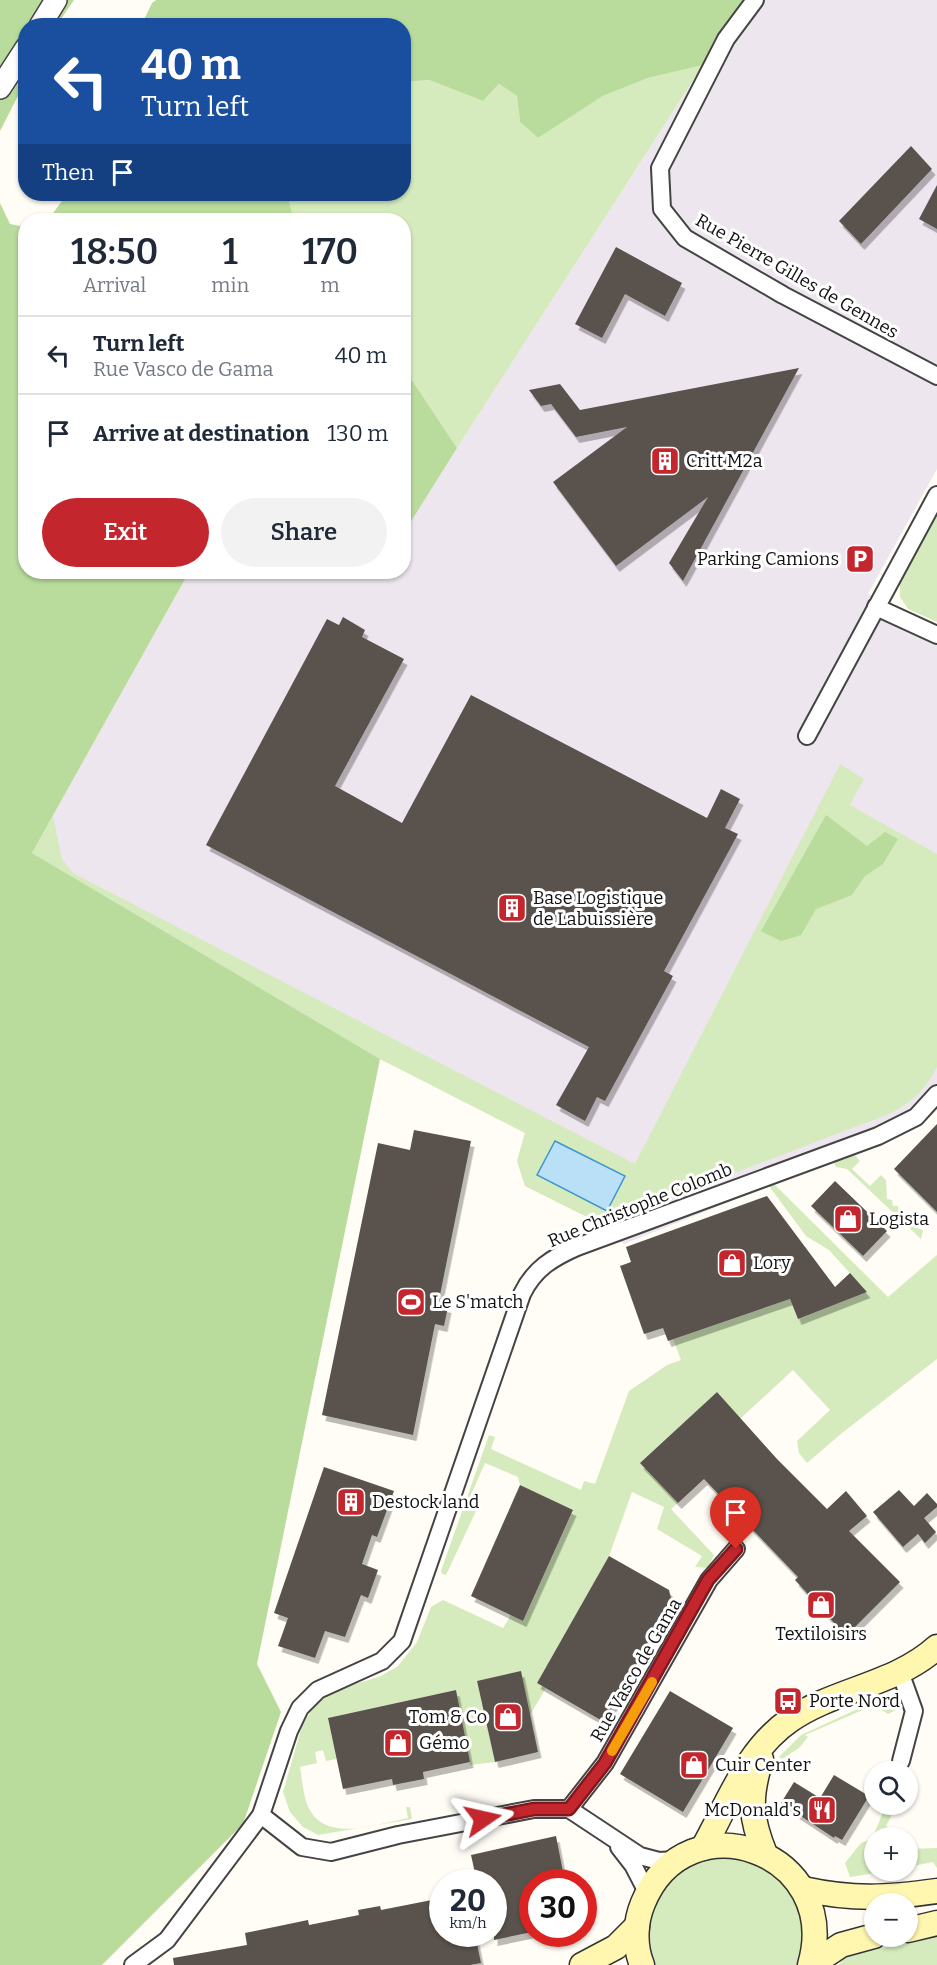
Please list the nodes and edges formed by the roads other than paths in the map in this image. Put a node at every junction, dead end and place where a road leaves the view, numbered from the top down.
1 (56, 0) edge
2 (755, 0) edge
3 (45, 18) edge
4 (18, 60) edge
5 (0, 88) edge
6 (937, 376) edge
7 (937, 495) edge
8 (876, 607) junction
9 (937, 635) edge
10 (807, 736) dead end
11 (937, 1094) edge
12 (736, 1549) dead end
13 (937, 1647) edge
14 (900, 1672) junction
15 (765, 1745) junction
16 (901, 1761) dead end
17 (569, 1809) junction
18 (261, 1815) junction
19 (615, 1841) junction
20 (703, 1848) junction
21 (765, 1854) junction
22 (676, 1860) junction
23 (803, 1889) junction
24 (937, 1891) edge
25 (647, 1893) junction
26 (937, 1923) edge
27 (637, 1926) junction
28 (918, 1928) edge
29 (864, 1939) edge
30 (134, 1965) edge
31 (582, 1965) edge
32 (642, 1965) edge
33 (811, 1965) edge

1 - 3 street
2 - 6 street, Rue Pierre Gilles de Gennes
4 - 5 street
7 - 8 street
8 - 9 street
8 - 10 street
11 - 18 street, Rue Christophe Colomb
12 - 17 street, Rue Vasco de Gama
13 - 14 main road
14 - 15 main road
14 - 16 street
15 - 20 main road
15 - 21 main road
17 - 18 street
17 - 19 street
18 - 30 street, Rue Christophe Colomb
19 - 22 street
19 - 25 street
20 - 21 main road
20 - 22 main road
21 - 23 main road
22 - 25 main road
23 - 24 main road
23 - 33 main road
25 - 27 main road
26 - 28 main road
27 - 31 main road
27 - 32 main road
29 - 33 main road

